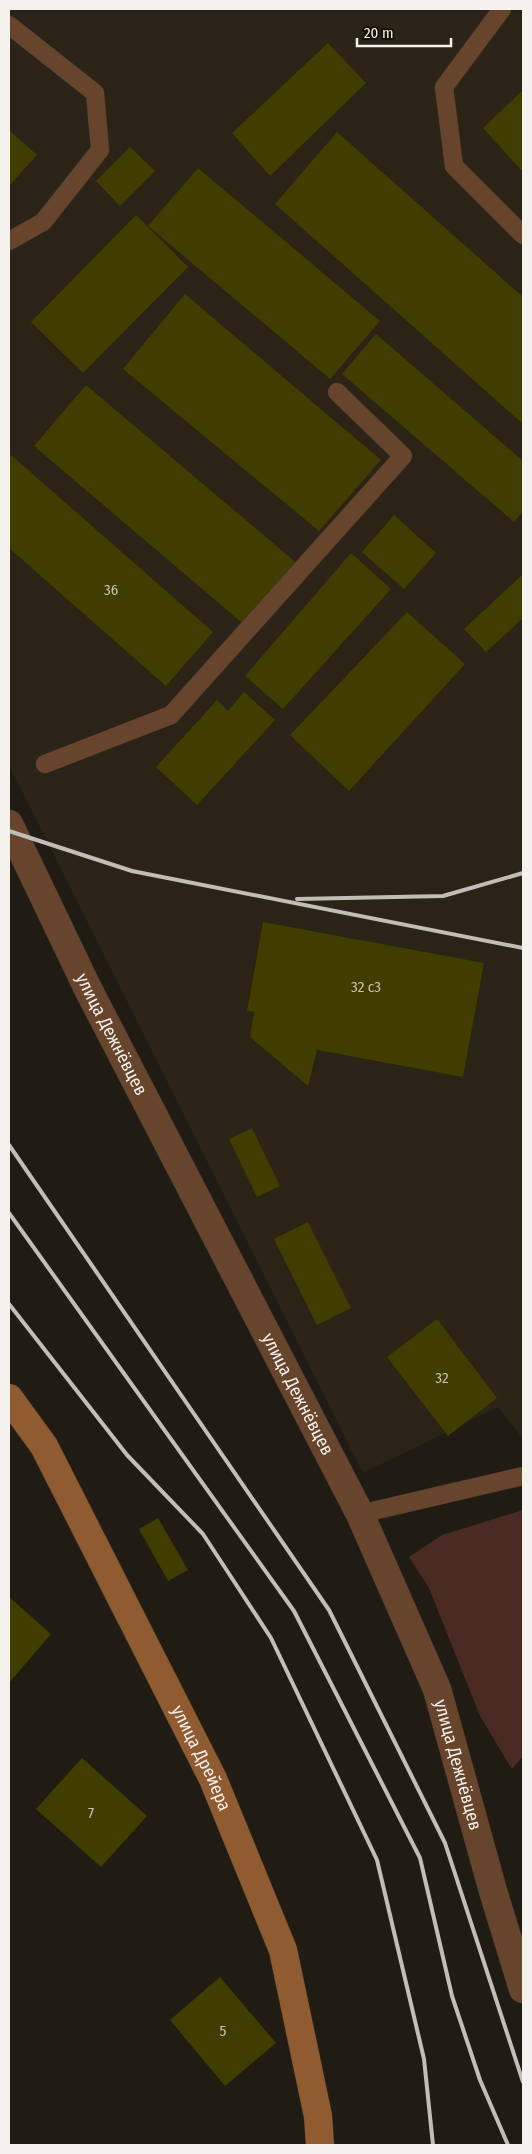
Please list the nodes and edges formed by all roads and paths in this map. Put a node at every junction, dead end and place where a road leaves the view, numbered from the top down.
1 (502, 9) edge
2 (9, 25) edge
3 (523, 235) edge
4 (9, 241) edge
5 (337, 392) dead end
6 (45, 764) dead end
7 (9, 824) edge
8 (9, 1398) edge
9 (523, 1476) edge
10 (360, 1514) junction
11 (523, 1989) edge
12 (320, 2145) edge

1 - 3 lane
2 - 4 lane
5 - 6 lane
7 - 10 street, улица Дежнёвцев
8 - 12 main road, улица Дрейера
9 - 10 lane
10 - 11 street, улица Дежнёвцев

